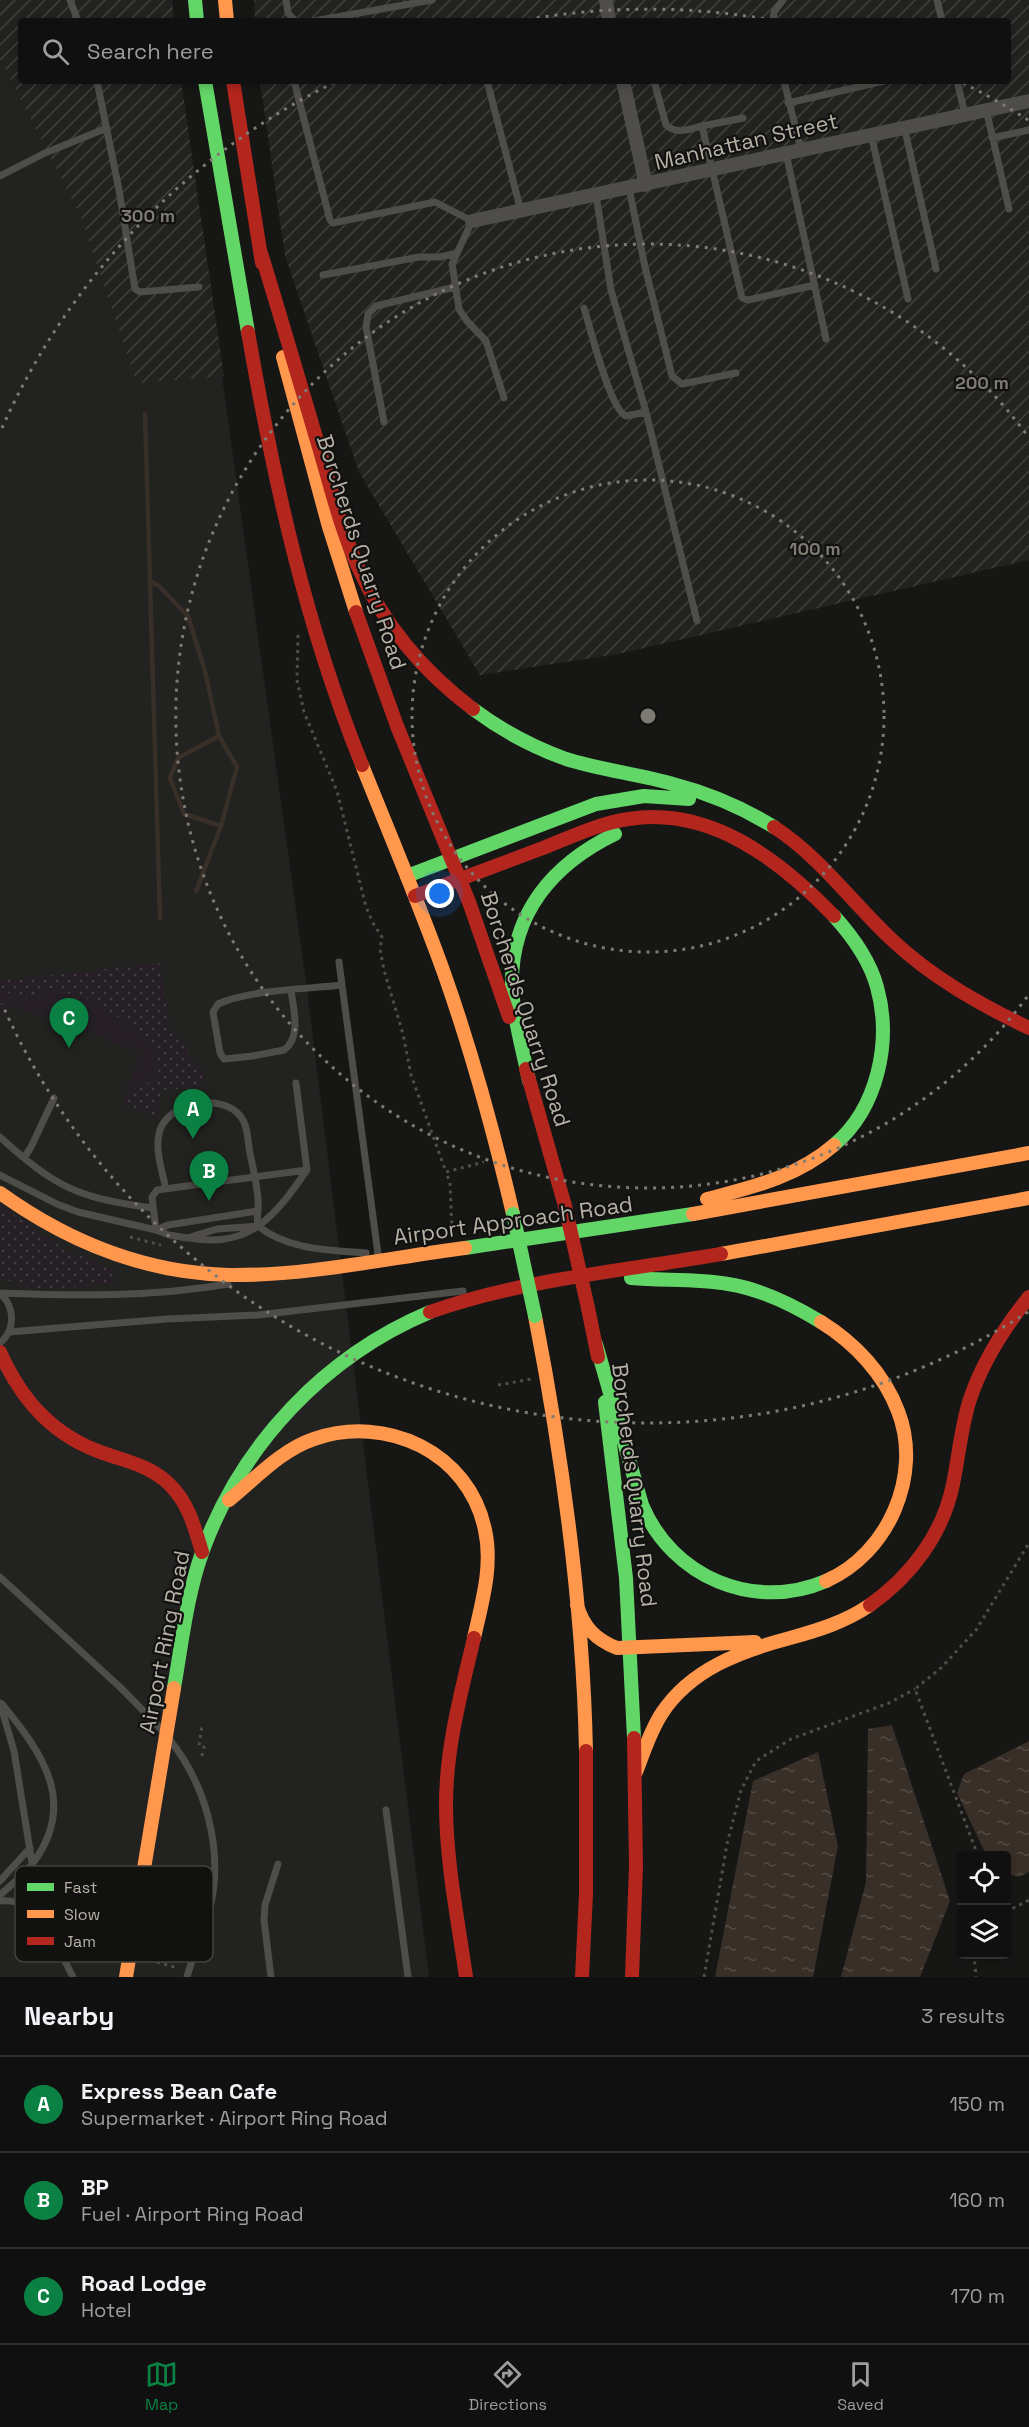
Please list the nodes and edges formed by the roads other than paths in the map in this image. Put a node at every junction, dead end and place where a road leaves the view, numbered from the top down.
1 (70, 0) edge
2 (195, 0) edge
3 (225, 0) edge
4 (286, 0) edge
5 (432, 0) edge
6 (606, 0) edge
7 (783, 0) edge
8 (937, 0) edge
9 (77, 18) edge
10 (197, 18) edge
11 (227, 18) edge
12 (293, 18) edge
13 (331, 18) edge
14 (609, 18) edge
15 (773, 18) edge
16 (941, 18) edge
17 (98, 84) edge
18 (206, 84) edge
19 (233, 84) edge
20 (295, 84) edge
21 (488, 84) edge
22 (624, 84) edge
23 (655, 84) edge
24 (785, 84) edge
25 (871, 84) edge
26 (958, 84) edge
27 (1029, 101) edge
28 (789, 103) junction
29 (986, 110) junction
30 (964, 114) junction
31 (743, 118) dead end
32 (702, 126) junction
33 (904, 126) junction
34 (106, 128) junction
35 (1029, 130) edge
36 (871, 134) junction
37 (992, 138) junction
38 (801, 150) junction
39 (786, 153) junction
40 (713, 169) junction
41 (0, 176) edge
42 (646, 185) junction
43 (629, 188) junction
44 (596, 195) junction
45 (1009, 209) dead end
46 (521, 211) junction
47 (472, 221) junction
48 (260, 250) junction
49 (457, 253) junction
50 (936, 269) dead end
51 (323, 275) dead end
52 (815, 285) junction
53 (199, 286) dead end
54 (455, 287) junction
55 (908, 299) dead end
56 (584, 308) dead end
57 (826, 339) dead end
58 (736, 373) dead end
59 (504, 398) dead end
60 (646, 412) junction
61 (384, 422) dead end
62 (697, 621) dead end
63 (736, 809) junction
64 (759, 854) junction
65 (452, 859) junction
66 (407, 876) junction
67 (460, 879) junction
68 (415, 896) junction
69 (339, 962) dead end
70 (342, 985) junction
71 (291, 990) junction
72 (1029, 1028) edge
73 (529, 1080) junction
74 (296, 1083) dead end
75 (54, 1098) dead end
76 (0, 1137) edge
77 (1029, 1153) edge
78 (24, 1158) junction
79 (307, 1170) junction
80 (0, 1175) edge
81 (255, 1176) junction
82 (166, 1189) junction
83 (0, 1193) edge
84 (1029, 1198) edge
85 (153, 1208) junction
86 (258, 1211) junction
87 (258, 1226) junction
88 (156, 1230) junction
89 (597, 1231) junction
90 (187, 1238) junction
91 (378, 1254) junction
92 (395, 1258) junction
93 (264, 1275) junction
94 (600, 1276) junction
95 (505, 1290) junction
96 (0, 1293) edge
97 (1029, 1297) edge
98 (9, 1332) junction
99 (0, 1343) edge
100 (596, 1344) junction
101 (0, 1352) edge
102 (224, 1503) junction
103 (202, 1552) junction
104 (0, 1577) edge
105 (577, 1605) junction
106 (782, 1640) junction
107 (632, 1648) junction
108 (0, 1702) edge
109 (636, 1772) junction
110 (386, 1810) dead end
111 (30, 1848) junction
112 (32, 1863) junction
113 (278, 1864) dead end
114 (29, 1866) edge
115 (33, 1866) edge
116 (144, 1866) edge
117 (213, 1874) edge
118 (15, 1880) edge
119 (0, 1881) edge
120 (0, 1895) edge
121 (65, 1962) edge
122 (128, 1962) edge
123 (192, 1962) edge
124 (73, 1977) edge
125 (126, 1977) edge
126 (187, 1977) edge
127 (271, 1977) edge
128 (408, 1977) edge
129 (466, 1977) edge
130 (582, 1977) edge
131 (632, 1977) edge

1 - 9 lane
2 - 10 main road
3 - 11 main road
4 - 12 lane
5 - 13 lane
6 - 14 street
7 - 15 lane
8 - 16 lane
17 - 34 lane
18 - 66 main road
19 - 48 main road, Borcherds Quarry Road
20 - 47 lane
21 - 46 lane
22 - 42 street
23 - 32 lane
24 - 28 lane
25 - 28 lane
26 - 30 lane
27 - 29 street, Manhattan Street
28 - 38 lane
29 - 30 street, Manhattan Street
29 - 37 lane
30 - 33 street, Manhattan Street
31 - 32 lane
32 - 40 lane
33 - 36 street, Manhattan Street
33 - 50 lane
34 - 41 lane
34 - 53 lane
35 - 37 lane
36 - 38 street, Manhattan Street
36 - 55 lane
37 - 45 lane
38 - 39 street, Manhattan Street
39 - 40 street, Manhattan Street
39 - 52 lane
40 - 42 street, Manhattan Street
40 - 52 lane
42 - 43 street, Manhattan Street
43 - 44 street, Manhattan Street
43 - 58 lane
44 - 46 street, Manhattan Street
44 - 60 lane
46 - 47 street, Manhattan Street
47 - 49 lane
48 - 63 main road
48 - 65 main road, Borcherds Quarry Road
49 - 51 lane
49 - 54 lane
52 - 57 lane
54 - 59 lane
54 - 61 lane
56 - 60 lane
60 - 62 lane
63 - 65 main road
63 - 72 main road
64 - 67 main road
64 - 73 main road
64 - 89 main road
65 - 66 main road
65 - 67 main road, Borcherds Quarry Road
66 - 68 main road
67 - 68 main road
67 - 73 main road, Borcherds Quarry Road
68 - 105 main road, bridge
69 - 70 lane
70 - 71 lane
70 - 91 lane
71 - 71 lane
73 - 100 main road, Borcherds Quarry Road, bridge
74 - 79 lane
75 - 78 lane
76 - 78 lane
77 - 89 main road, Airport Approach Road
78 - 85 lane
79 - 81 lane
79 - 87 lane
80 - 88 lane
81 - 82 lane
81 - 82 lane
81 - 86 lane
82 - 85 lane
83 - 93 main road
84 - 94 main road
85 - 88 lane
86 - 87 lane
86 - 88 lane
87 - 90 lane
87 - 90 lane
87 - 91 lane
88 - 90 lane
89 - 92 main road, Airport Approach Road
91 - 92 lane
92 - 93 main road, Airport Approach Road
93 - 96 lane, Airport Approach Road
94 - 95 main road
94 - 100 main road
95 - 98 lane
95 - 102 main road, Airport Ring Road
96 - 98 lane
97 - 106 main road
98 - 99 lane
100 - 107 main road, Borcherds Quarry Road
101 - 103 main road
102 - 103 main road, Airport Ring Road
102 - 129 main road
103 - 116 main road, Airport Ring Road, bridge
104 - 117 lane
105 - 107 main road
105 - 130 main road
106 - 107 main road
106 - 109 main road
107 - 109 main road, Borcherds Quarry Road
108 - 111 lane
108 - 112 lane
109 - 131 main road, Borcherds Quarry Road
110 - 128 lane
111 - 112 lane
111 - 119 lane
112 - 114 lane
112 - 115 lane
113 - 127 lane
118 - 120 lane
121 - 124 lane
122 - 125 main road, Airport Ring Road, bridge
123 - 126 lane

